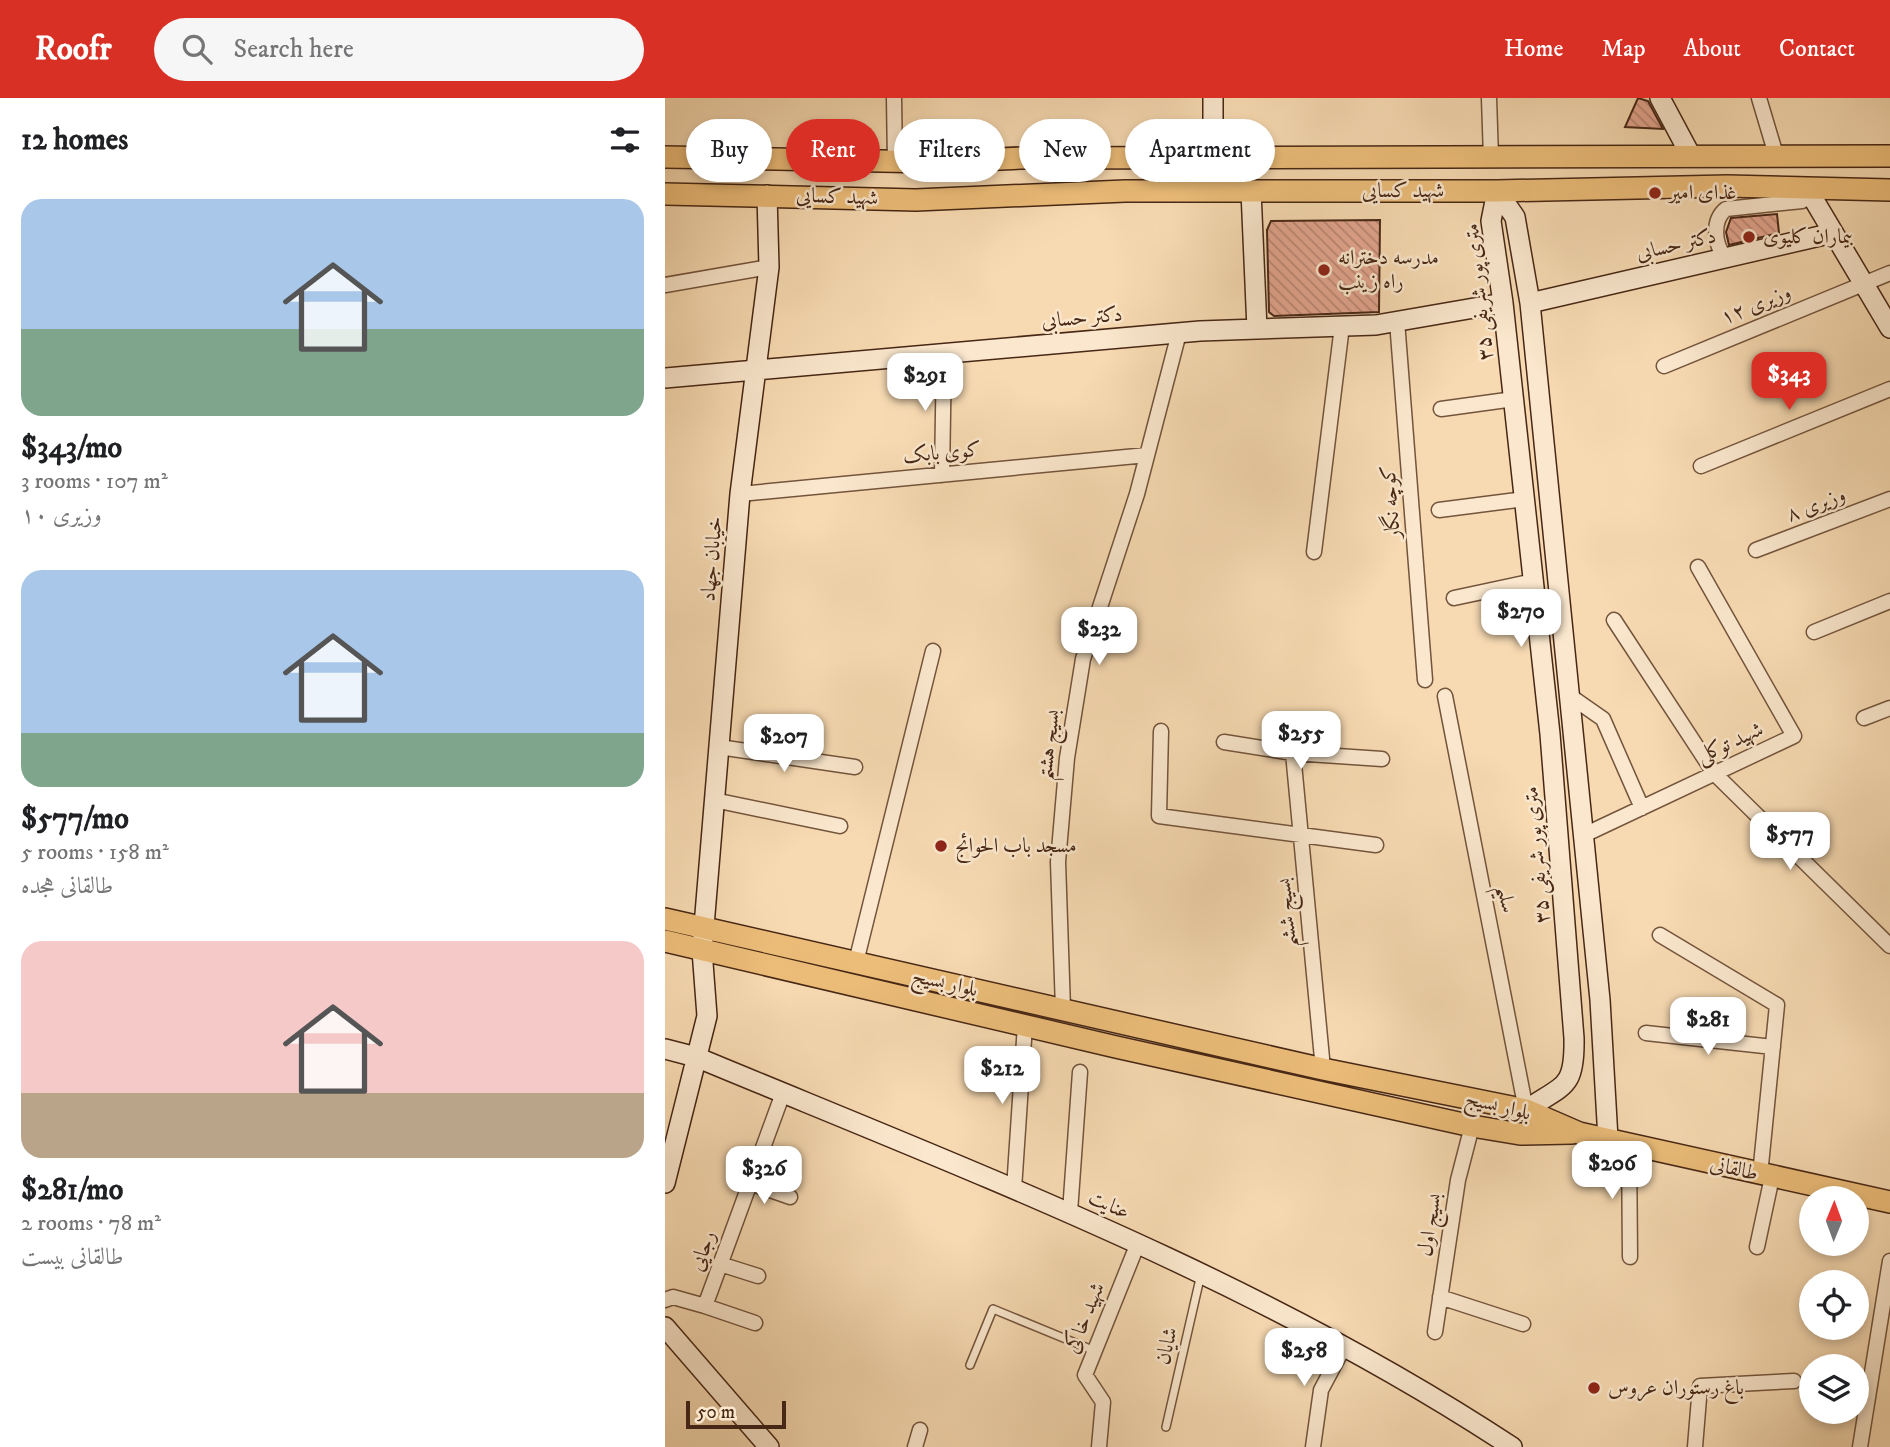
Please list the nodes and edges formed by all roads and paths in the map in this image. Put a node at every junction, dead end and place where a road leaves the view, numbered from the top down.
1 (894, 98) edge
2 (1213, 98) edge
3 (1489, 98) edge
4 (1660, 98) edge
5 (1759, 98) edge
6 (894, 119) edge
7 (1213, 119) edge
8 (1776, 155) junction
9 (1691, 156) junction
10 (1890, 156) edge
11 (665, 157) edge
12 (1275, 157) edge
13 (1125, 158) edge
14 (1491, 158) junction
15 (1005, 160) edge
16 (894, 162) edge
17 (1890, 190) edge
18 (1251, 191) junction
19 (1497, 191) junction
20 (1812, 192) junction
21 (665, 194) edge
22 (767, 195) junction
23 (1833, 233) junction
24 (1725, 257) junction
25 (769, 267) junction
26 (1890, 273) edge
27 (1863, 283) junction
28 (665, 285) edge
29 (1503, 303) junction
30 (1529, 303) junction
31 (1397, 321) junction
32 (1342, 326) junction
33 (1890, 328) edge
34 (1257, 329) junction
35 (1179, 333) junction
36 (944, 352) junction
37 (1664, 366) dead end
38 (757, 368) junction
39 (665, 378) edge
40 (1890, 389) edge
41 (1514, 400) junction
42 (1441, 410) dead end
43 (1147, 455) junction
44 (1700, 466) dead end
45 (942, 475) junction
46 (740, 494) junction
47 (1525, 499) junction
48 (1890, 499) edge
49 (1439, 510) dead end
50 (1756, 550) dead end
51 (1314, 552) dead end
52 (1698, 567) dead end
53 (1534, 581) junction
54 (1454, 598) dead end
55 (1890, 601) edge
56 (1614, 620) dead end
57 (1814, 632) dead end
58 (933, 651) dead end
59 (1425, 680) dead end
60 (1445, 696) dead end
61 (1570, 696) junction
62 (1890, 708) edge
63 (1864, 719) dead end
64 (1161, 731) dead end
65 (1224, 741) dead end
66 (719, 747) junction
67 (1293, 753) junction
68 (1382, 759) dead end
69 (855, 767) dead end
70 (1713, 773) junction
71 (714, 800) junction
72 (1642, 807) junction
73 (839, 825) dead end
74 (1301, 834) junction
75 (1584, 835) junction
76 (1375, 845) dead end
77 (665, 919) edge
78 (704, 928) junction
79 (1660, 934) dead end
80 (665, 941) edge
81 (1890, 946) edge
82 (702, 950) junction
83 (856, 962) junction
84 (1063, 1009) junction
85 (1025, 1026) junction
86 (1646, 1032) dead end
87 (1602, 1037) junction
88 (1574, 1038) junction
89 (1773, 1046) junction
90 (665, 1049) edge
91 (696, 1057) junction
92 (1323, 1069) junction
93 (1080, 1072) dead end
94 (783, 1093) junction
95 (1526, 1110) junction
96 (1472, 1125) junction
97 (1579, 1133) junction
98 (1618, 1141) junction
99 (1766, 1176) junction
100 (665, 1183) edge
101 (750, 1183) junction
102 (1014, 1189) junction
103 (790, 1197) dead end
104 (1890, 1202) edge
105 (1070, 1212) junction
106 (1138, 1243) junction
107 (1757, 1247) dead end
108 (1630, 1257) dead end
109 (1890, 1262) edge
110 (720, 1264) junction
111 (1201, 1274) junction
112 (758, 1276) dead end
113 (1440, 1297) junction
114 (665, 1300) edge
115 (705, 1306) junction
116 (755, 1324) dead end
117 (1524, 1324) dead end
118 (665, 1327) edge
119 (1435, 1332) dead end
120 (1345, 1345) junction
121 (1094, 1351) junction
122 (971, 1365) dead end
123 (1794, 1381) dead end
124 (1166, 1427) dead end
125 (920, 1430) dead end
126 (769, 1447) edge
127 (915, 1447) edge
128 (1099, 1447) edge
129 (1313, 1447) edge
130 (1512, 1447) edge
131 (1695, 1447) edge
132 (1860, 1447) edge

1 - 6 street
2 - 7 street
3 - 14 street
4 - 9 street
5 - 8 street
8 - 9 main road, شهید کسایی
8 - 10 main road, شهید کسایی
9 - 14 main road, شهید کسایی
11 - 16 main road, شهید کسایی
12 - 14 main road, شهید کسایی
13 - 15 main road, شهید کسایی
14 - 19 main road
17 - 20 main road, شهید کسایی
18 - 19 main road, شهید کسایی
18 - 22 main road, شهید کسایی
18 - 34 street
19 - 20 main road, شهید کسایی
19 - 29 street, ۳۵ متری پور شریفی
19 - 30 street, ۳۵ متری پور شریفی
20 - 23 street
20 - 24 street
21 - 22 main road, شهید کسایی
22 - 25 street, خیابان جهاد
23 - 24 street, دکتر حسابی
23 - 27 street
24 - 30 street, دکتر حسابی
25 - 28 street
25 - 38 street, خیابان جهاد
26 - 27 street, وزيری ۱۲
27 - 33 street
27 - 37 street, وزيری ۱۲
29 - 31 street, دکتر حسابی
29 - 41 street, ۳۵ متری پور شریفی
30 - 61 street, ۳۵ متری پور شریفی
31 - 32 street, دکتر حسابی
31 - 59 street, کوچه نگار
32 - 34 street, دکتر حسابی
32 - 51 street
34 - 35 street, دکتر حسابی
35 - 36 street, دکتر حسابی
35 - 43 street, بسیج هشتم
36 - 38 street, دکتر حسابی
36 - 45 street
38 - 39 street, دکتر حسابی
38 - 46 street, خیابان جهاد
40 - 44 street
41 - 42 street
41 - 47 street, ۳۵ متری پور شریفی
43 - 45 street, کوی بابک
43 - 84 street, بسیج هشتم
45 - 46 street, کوی بابک
46 - 66 street, خیابان جهاد
47 - 49 street
47 - 53 street, ۳۵ متری پور شریفی
48 - 50 street, وزیری ۸
52 - 70 street, شهید توکلی
53 - 54 street
53 - 88 street, ۳۵ متری پور شریفی
55 - 57 street
56 - 70 street
58 - 83 street
60 - 95 street, سلیم
61 - 72 street
61 - 75 street, ۳۵ متری پور شریفی
62 - 63 street
64 - 74 street
65 - 67 street
66 - 69 street
66 - 71 street, خیابان جهاد
67 - 68 street
67 - 74 street, بسیج ششم
70 - 72 street, شهید توکلی
70 - 81 street
71 - 73 street
71 - 78 street, خیابان جهاد
72 - 75 street, شهید توکلی
74 - 76 street
74 - 92 street, بسیج ششم
75 - 87 street, ۳۵ متری پور شریفی
77 - 78 main road, بلوار بسیج
78 - 82 street, خیابان جهاد
78 - 83 main road, بلوار بسیج
79 - 89 street
80 - 82 main road, بلوار بسیج
82 - 85 main road, بلوار بسیج
82 - 91 street, خیابان جهاد
83 - 84 main road, بلوار بسیج
84 - 92 main road, بلوار بسیج
85 - 96 main road, بلوار بسیج
85 - 102 street
86 - 89 street
87 - 88 street
87 - 98 street, ۳۵ متری پور شریفی
88 - 95 street, ۳۵ متری پور شریفی
89 - 99 street
90 - 91 street, عنایت
91 - 94 street, عنایت
91 - 100 street, خیابان جهاد
92 - 95 main road, بلوار بسیج
93 - 105 street
94 - 101 street, رجایی
94 - 102 street, عنایت
95 - 97 main road, بلوار بسیج
96 - 97 main road, بلوار بسیج
96 - 113 street, بسیج اول
97 - 98 main road, طالقانی
98 - 99 main road, طالقانی
98 - 108 street
99 - 104 main road, طالقانی
99 - 107 street
101 - 103 street
101 - 110 street, رجایی
102 - 105 street, عنایت
105 - 106 street, عنایت
106 - 111 street, عنایت
106 - 121 street, شهید خاکی
109 - 132 street
110 - 112 street
110 - 115 street, رجایی
111 - 120 street, عنایت
111 - 124 lane, شایان
113 - 117 street
113 - 119 street, بسیج اول
114 - 115 street, رجایی
115 - 116 street
118 - 126 street
120 - 129 street
120 - 130 street, عنایت
121 - 122 lane
121 - 128 street, شهید خاکی
123 - 131 street
125 - 127 street

